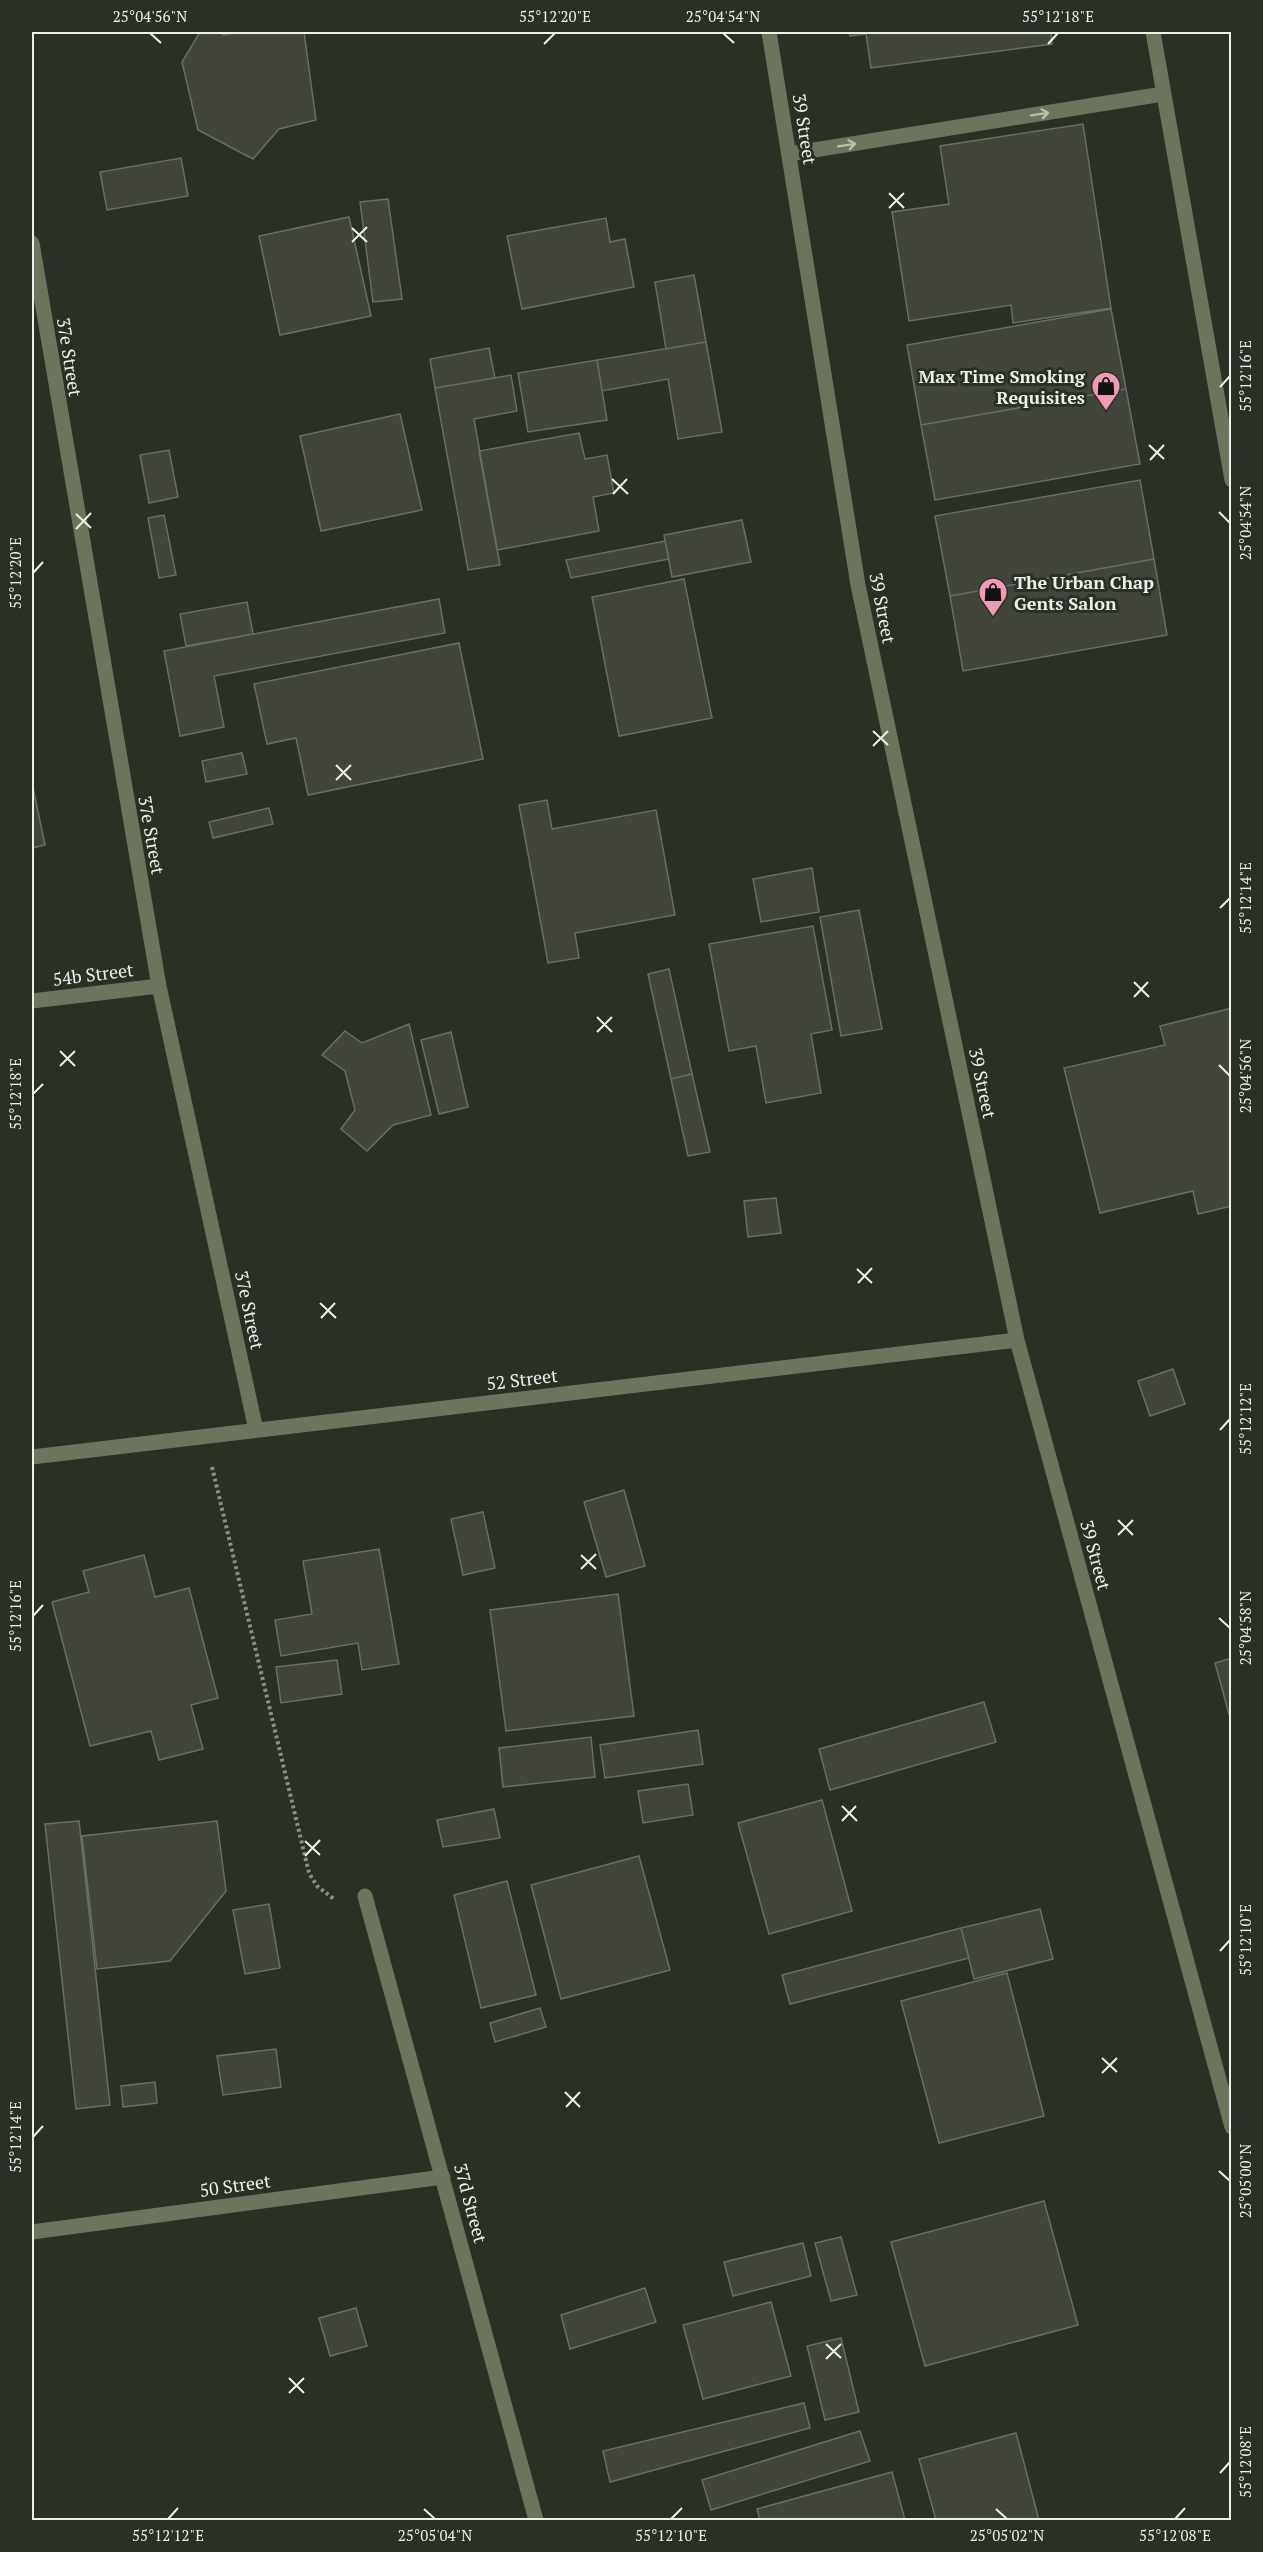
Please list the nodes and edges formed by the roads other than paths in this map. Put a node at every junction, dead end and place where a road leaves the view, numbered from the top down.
1 (769, 32) edge
2 (1153, 32) edge
3 (1162, 94) junction
4 (789, 154) junction
5 (32, 243) edge
6 (1232, 480) edge
7 (159, 986) junction
8 (32, 1001) edge
9 (1017, 1340) junction
10 (256, 1430) junction
11 (32, 1457) edge
12 (367, 1903) road end
13 (1232, 2127) edge
14 (443, 2177) junction
15 (32, 2232) edge
16 (536, 2520) edge

1 - 4 street, 39 Street
2 - 3 street
4 -> 3 street
3 - 6 street
4 - 9 street, 39 Street
5 - 7 street, 37e Street
7 - 8 street, 54b Street
7 - 10 street, 37e Street
9 - 10 street, 52 Street
9 - 13 street, 39 Street
10 - 11 street, 52 Street
12 - 14 street, 37d Street
14 - 15 street, 50 Street
14 - 16 street, 37d Street

